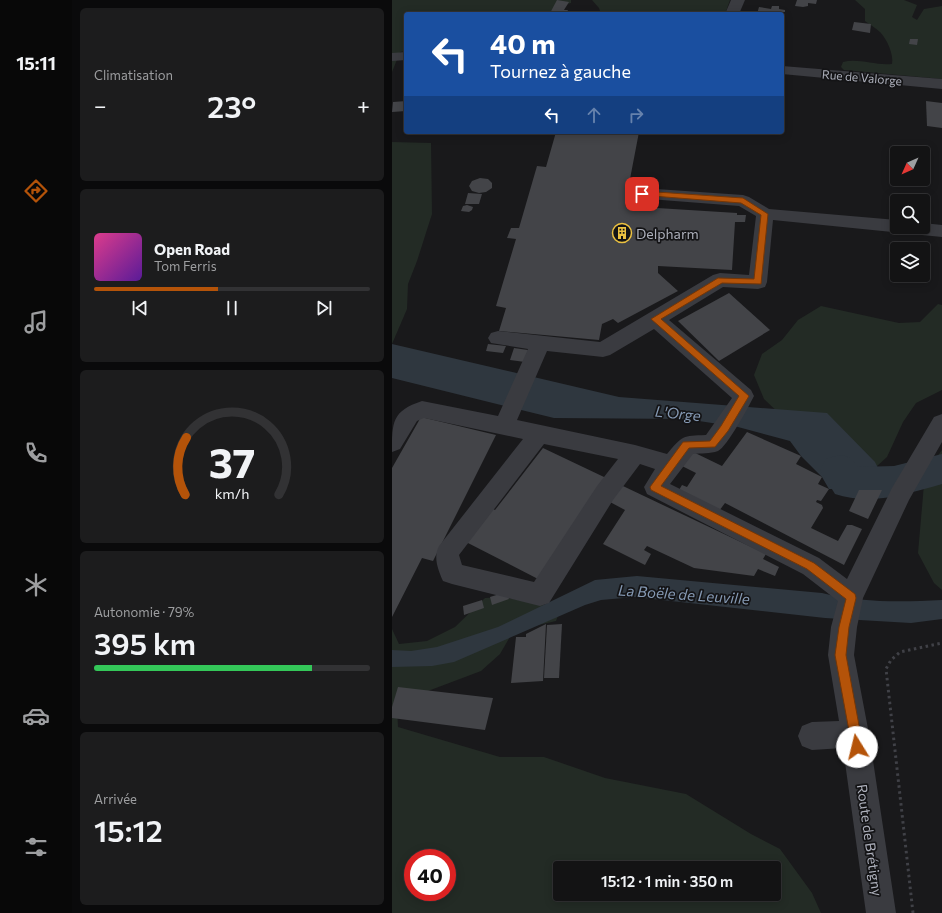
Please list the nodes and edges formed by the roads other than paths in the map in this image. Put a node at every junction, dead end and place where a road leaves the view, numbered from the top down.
1 (738, 0) edge
2 (733, 12) edge
3 (404, 56) edge
4 (392, 57) edge
5 (784, 70) edge
6 (942, 84) edge
7 (642, 194) dead end
8 (764, 214) junction
9 (890, 225) edge
10 (930, 230) edge
11 (942, 231) edge
12 (655, 319) junction
13 (498, 338) dead end
14 (541, 343) junction
15 (507, 418) junction
16 (942, 423) edge
17 (540, 433) junction
18 (392, 443) edge
19 (635, 454) junction
20 (672, 464) junction
21 (851, 598) junction
22 (855, 734) junction
23 (812, 736) dead end
24 (881, 913) edge

1 - 2 street
3 - 4 street
5 - 6 street, Rue de Valorge
7 - 8 street
8 - 9 street
8 - 12 street
10 - 11 street
12 - 14 street
12 - 20 street
13 - 14 street
14 - 15 street
15 - 17 street
15 - 18 street
16 - 21 street, Route de Brétigny
17 - 19 street
17 - 19 street
19 - 20 street
20 - 21 street
21 - 22 street, Route de Brétigny
22 - 23 street
22 - 24 street, Route de Brétigny

